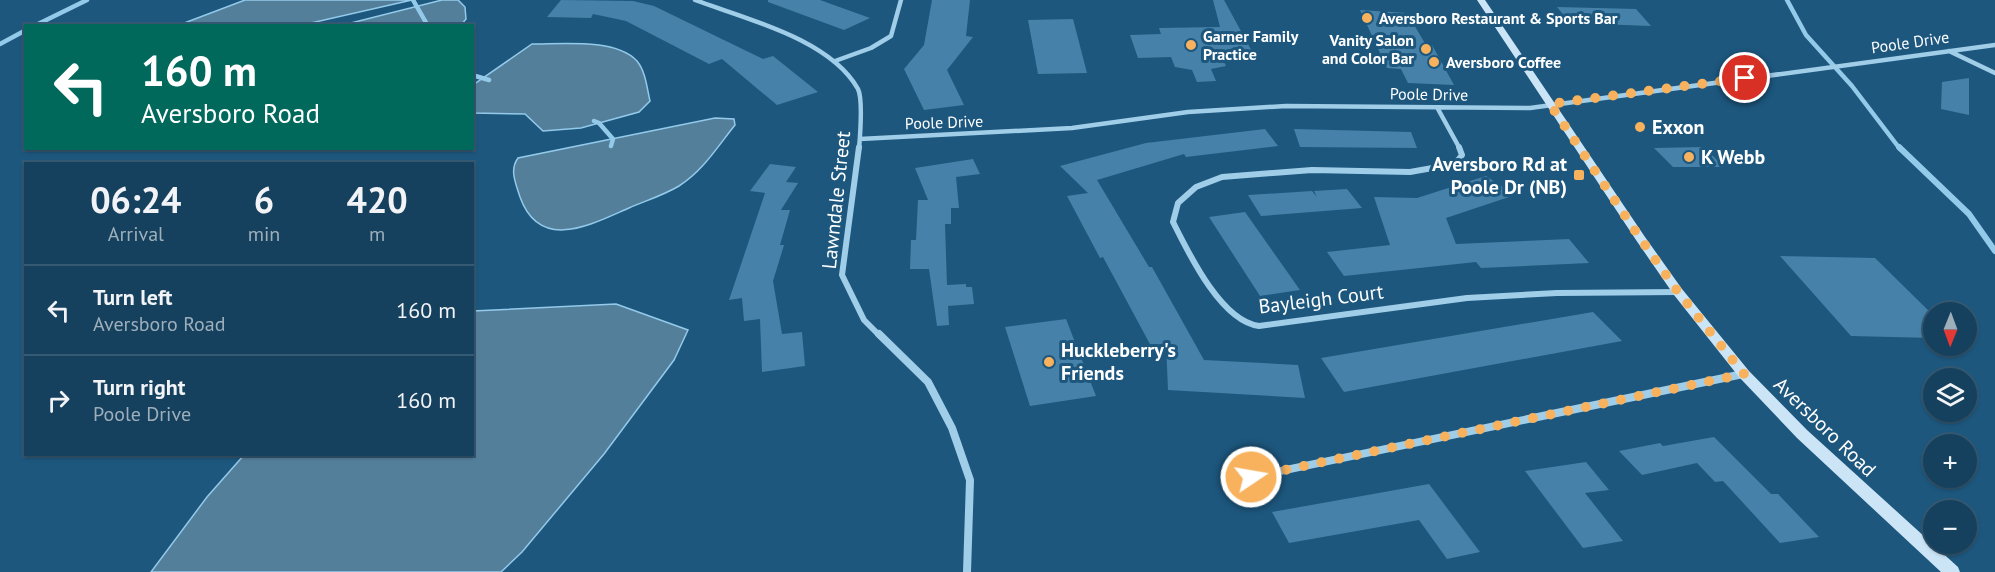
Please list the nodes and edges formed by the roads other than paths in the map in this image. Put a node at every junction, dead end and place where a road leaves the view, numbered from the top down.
1 (695, 0) edge
2 (721, 0) edge
3 (901, 0) edge
4 (1481, 0) edge
5 (713, 5) junction
6 (1995, 45) edge
7 (1948, 51) junction
8 (835, 61) junction
9 (1995, 73) edge
10 (1550, 104) junction
11 (1438, 109) junction
12 (860, 139) junction
13 (1678, 292) junction
14 (1744, 374) junction
15 (1251, 477) dead end
16 (967, 572) edge
17 (1952, 572) edge

1 - 5 street, Lawndale Street
2 - 5 street
3 - 8 street
4 - 10 street, Aversboro Road
5 - 8 street, Lawndale Street
6 - 7 street, Poole Drive
7 - 9 street
7 - 10 street, Poole Drive
8 - 12 street, Lawndale Street
10 - 11 street, Poole Drive
10 - 13 street, Aversboro Road
11 - 12 street, Poole Drive
11 - 13 street, Bayleigh Court
12 - 16 street, Lawndale Street
13 - 14 street, Aversboro Road
14 - 15 street
14 - 17 street, Aversboro Road

